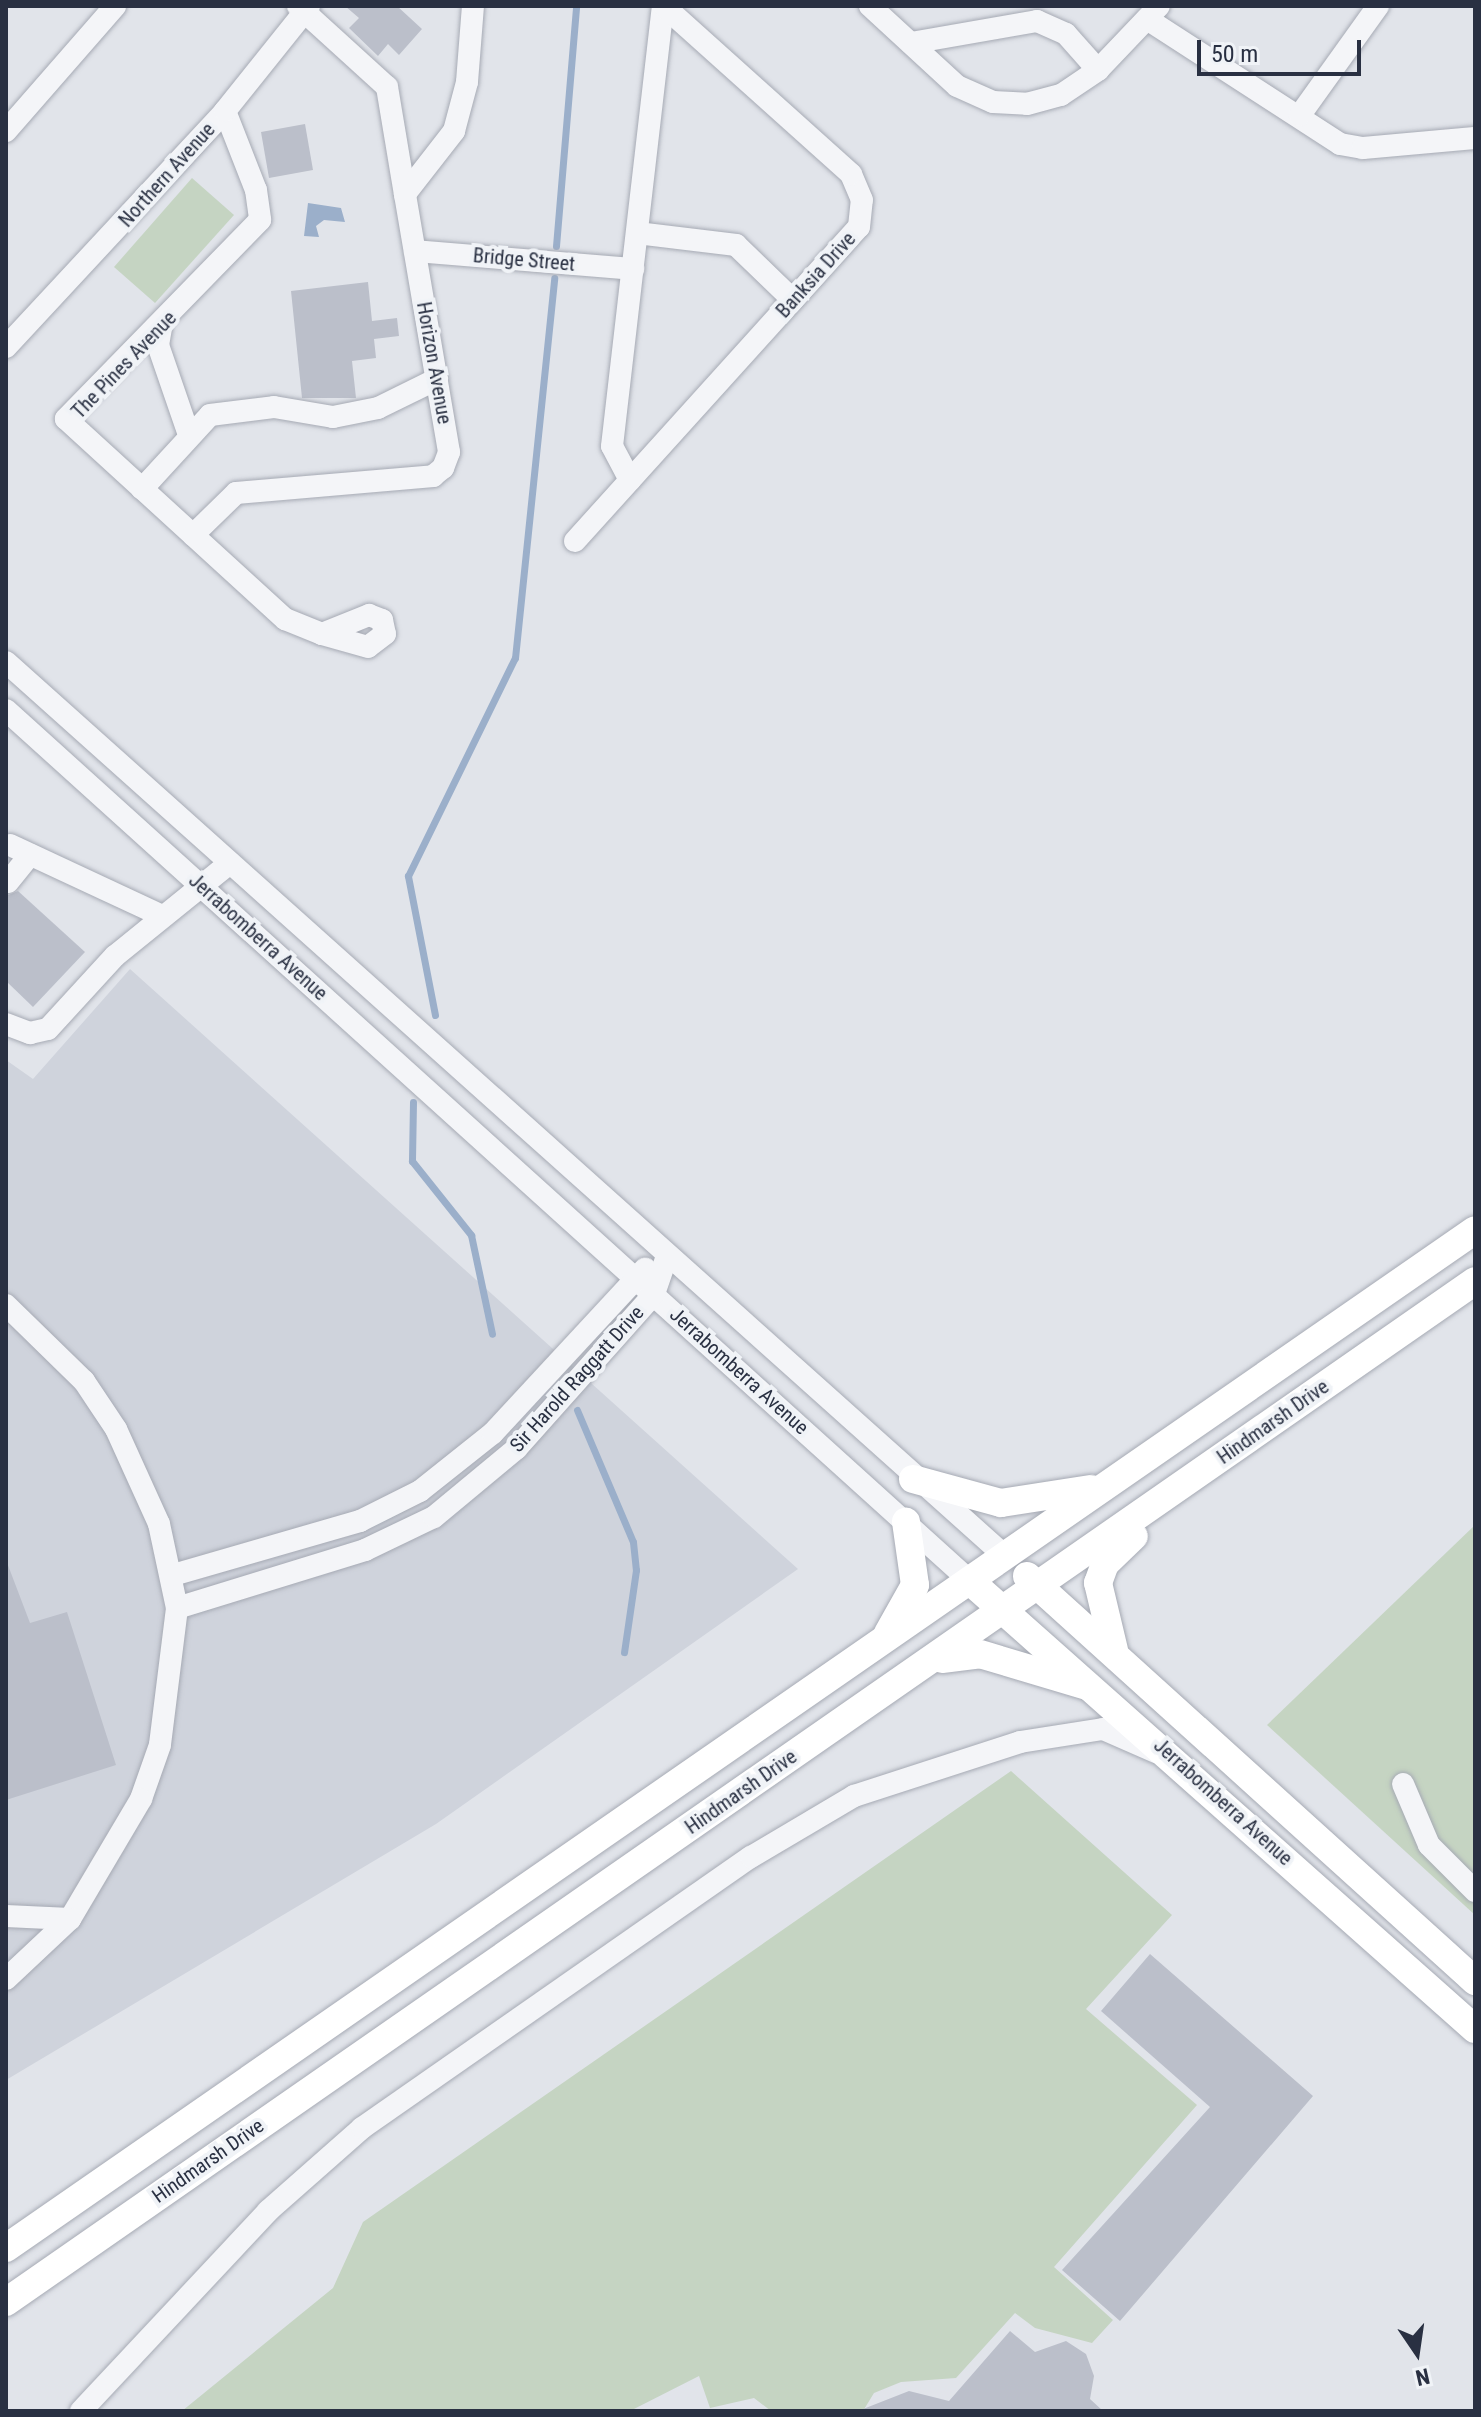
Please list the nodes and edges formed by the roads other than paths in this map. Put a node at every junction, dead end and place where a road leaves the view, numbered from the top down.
1 (115, 6) edge
2 (473, 6) edge
3 (664, 6) edge
4 (870, 6) edge
5 (1378, 6) edge
6 (304, 8) edge
7 (1153, 12) edge
8 (911, 43) junction
9 (1098, 70) junction
10 (225, 111) junction
11 (1300, 115) junction
12 (6, 131) edge
13 (1475, 138) edge
14 (405, 194) junction
15 (637, 233) junction
16 (415, 251) junction
17 (633, 269) junction
18 (793, 300) junction
19 (161, 328) junction
20 (12, 344) edge
21 (437, 379) junction
22 (188, 432) junction
23 (630, 480) junction
24 (142, 489) junction
25 (193, 535) junction
26 (575, 541) dead end
27 (322, 634) dead end
28 (6, 662) edge
29 (6, 710) edge
30 (230, 863) junction
31 (8, 882) dead end
32 (202, 886) junction
33 (160, 915) junction
34 (6, 1024) edge
35 (619, 1213) junction
36 (1475, 1230) edge
37 (595, 1241) junction
38 (667, 1256) junction
39 (633, 1276) junction
40 (1475, 1281) edge
41 (654, 1294) junction
42 (6, 1305) edge
43 (1231, 1451) junction
44 (1124, 1476) junction
45 (913, 1479) junction
46 (906, 1522) junction
47 (1006, 1557) junction
48 (173, 1575) junction
49 (970, 1581) junction
50 (1038, 1587) junction
51 (177, 1608) junction
52 (1006, 1610) junction
53 (884, 1640) junction
54 (1118, 1658) junction
55 (933, 1660) junction
56 (1100, 1690) junction
57 (1180, 1762) junction
58 (1403, 1784) dead end
59 (1475, 1891) edge
60 (6, 1916) edge
61 (70, 1919) junction
62 (6, 1979) edge
63 (1475, 1981) edge
64 (1475, 2029) edge
65 (6, 2248) edge
66 (6, 2302) edge
67 (81, 2411) edge

1 - 12 street
2 - 14 street
3 - 15 street, Banksia Drive
3 - 18 street, Banksia Drive
4 - 8 street
5 - 11 street
6 - 10 street, Northern Avenue
6 - 14 street, Horizon Avenue
7 - 9 street
7 - 11 street
8 - 9 street
8 - 9 street
10 - 19 street, The Pines Avenue
10 - 20 street, Northern Avenue
11 - 13 street
14 - 16 street, Horizon Avenue
15 - 17 street, Banksia Drive
15 - 18 street
16 - 17 street, Bridge Street
16 - 21 street, Horizon Avenue
17 - 23 street, Banksia Drive
18 - 23 street, Banksia Drive
19 - 22 street
19 - 24 street, The Pines Avenue
21 - 22 street
21 - 25 street, Horizon Avenue
22 - 24 street
23 - 26 street, Banksia Drive
24 - 25 street, The Pines Avenue
25 - 27 street, The Pines Avenue
28 - 30 street, Jerrabomberra Avenue
29 - 32 street, Jerrabomberra Avenue
30 - 32 street
30 - 35 street, Jerrabomberra Avenue
31 - 33 street
32 - 33 street
32 - 37 street, Jerrabomberra Avenue
33 - 34 street
35 - 37 street
35 - 38 street, Jerrabomberra Avenue
36 - 44 main road, Hindmarsh Drive
37 - 39 street, Jerrabomberra Avenue
38 - 39 street, Sir Harold Raggatt Drive
38 - 41 street, Sir Harold Raggatt Drive
38 - 45 street, Jerrabomberra Avenue
39 - 41 street, Jerrabomberra Avenue
39 - 48 street, Sir Harold Raggatt Drive
40 - 43 main road, Hindmarsh Drive
41 - 46 street, Jerrabomberra Avenue
41 - 51 street, Sir Harold Raggatt Drive
42 - 48 street
43 - 50 main road, Hindmarsh Drive
43 - 54 main road
44 - 45 main road
44 - 47 main road, Hindmarsh Drive
45 - 47 street, Jerrabomberra Avenue
46 - 49 street, Jerrabomberra Avenue
46 - 53 main road
47 - 49 main road, Hindmarsh Drive
47 - 50 main road, Jerrabomberra Avenue
48 - 51 street
49 - 52 main road, Jerrabomberra Avenue
49 - 53 main road, Hindmarsh Drive
50 - 52 main road, Hindmarsh Drive
50 - 54 main road, Jerrabomberra Avenue
51 - 61 street
52 - 55 main road, Hindmarsh Drive
52 - 56 main road, Jerrabomberra Avenue
53 - 65 main road, Hindmarsh Drive
54 - 63 main road, Jerrabomberra Avenue
55 - 56 main road
55 - 66 main road, Hindmarsh Drive
56 - 57 main road, Jerrabomberra Avenue
57 - 64 main road, Jerrabomberra Avenue
57 - 67 street
58 - 59 street
60 - 61 street
61 - 62 street

